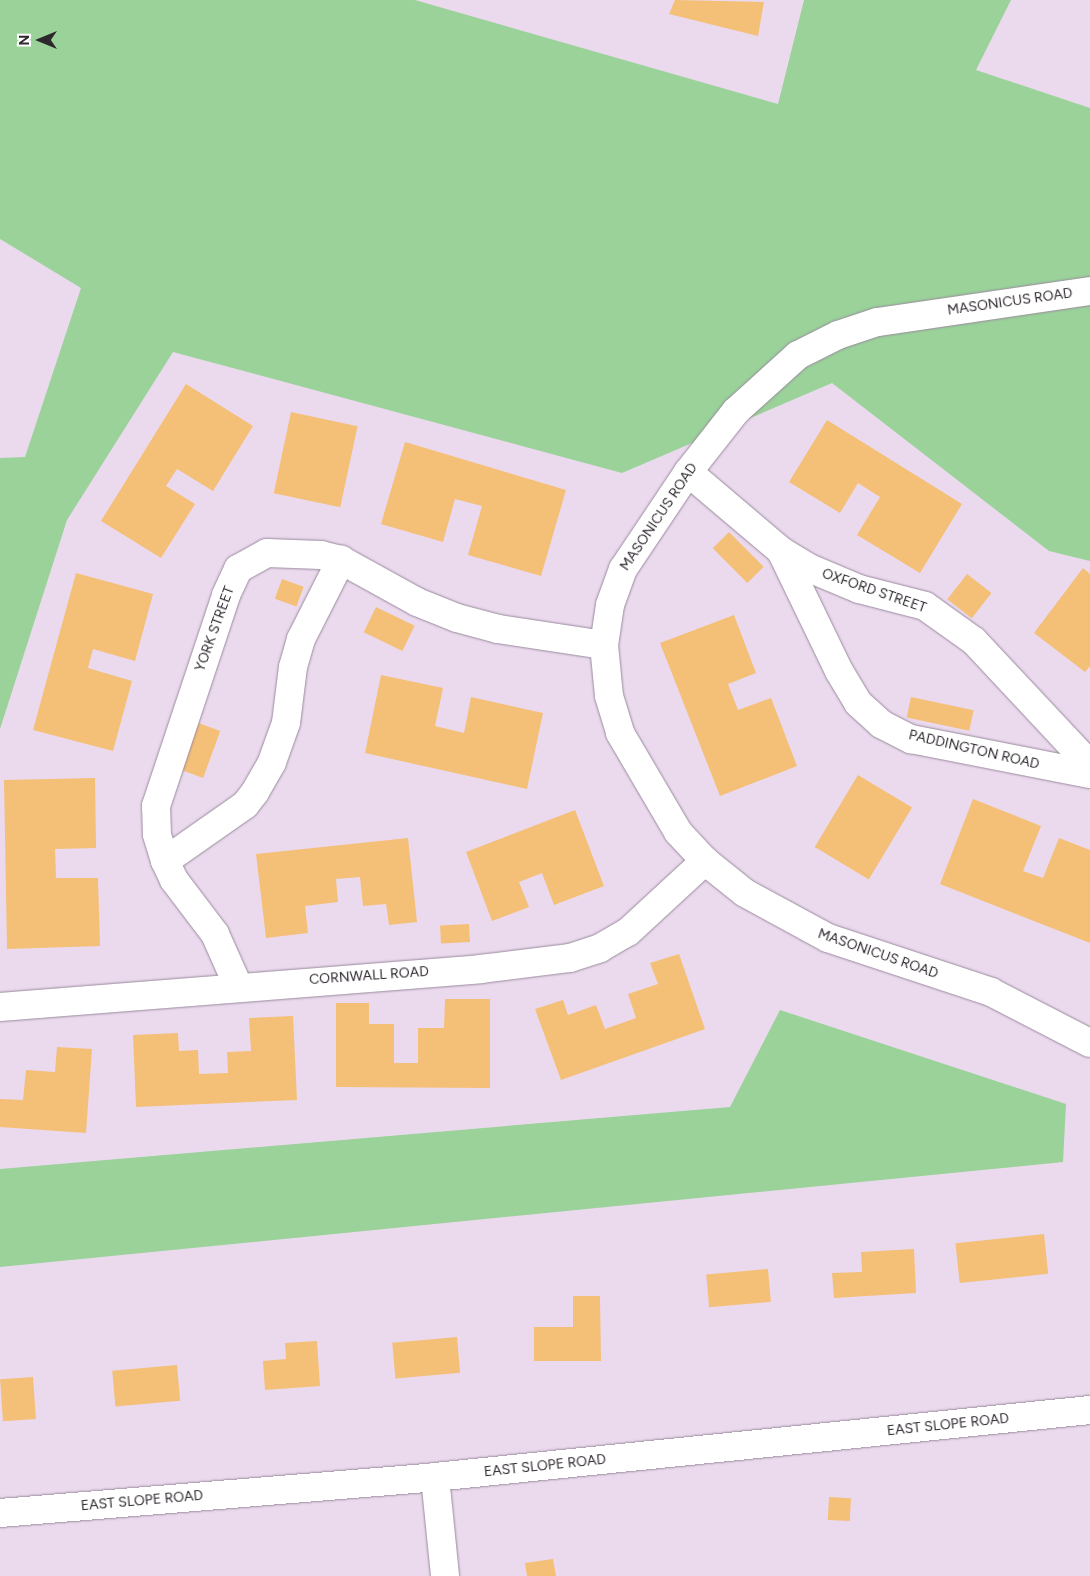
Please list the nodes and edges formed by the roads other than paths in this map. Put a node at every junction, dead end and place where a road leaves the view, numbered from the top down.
1 (1090, 291) edge
2 (688, 472) junction
3 (780, 551) junction
4 (340, 560) junction
5 (604, 645) junction
6 (1090, 765) edge
7 (1090, 774) edge
8 (165, 861) junction
9 (705, 861) junction
10 (239, 988) junction
11 (0, 1007) edge
12 (1090, 1043) edge
13 (1090, 1410) edge
14 (435, 1477) junction
15 (0, 1513) edge
16 (445, 1576) edge

1 - 2 street, MASONICUS ROAD
2 - 3 street, OXFORD STREET
2 - 5 street, MASONICUS ROAD
3 - 6 street, OXFORD STREET
3 - 7 street, PADDINGTON ROAD
4 - 5 street, YORK STREET
4 - 8 street
4 - 8 street, YORK STREET
5 - 9 street, MASONICUS ROAD
8 - 10 street, YORK STREET
9 - 10 street, CORNWALL ROAD
9 - 12 street, MASONICUS ROAD
10 - 11 street, CORNWALL ROAD
13 - 14 street, EAST SLOPE ROAD
14 - 15 street, EAST SLOPE ROAD
14 - 16 street

